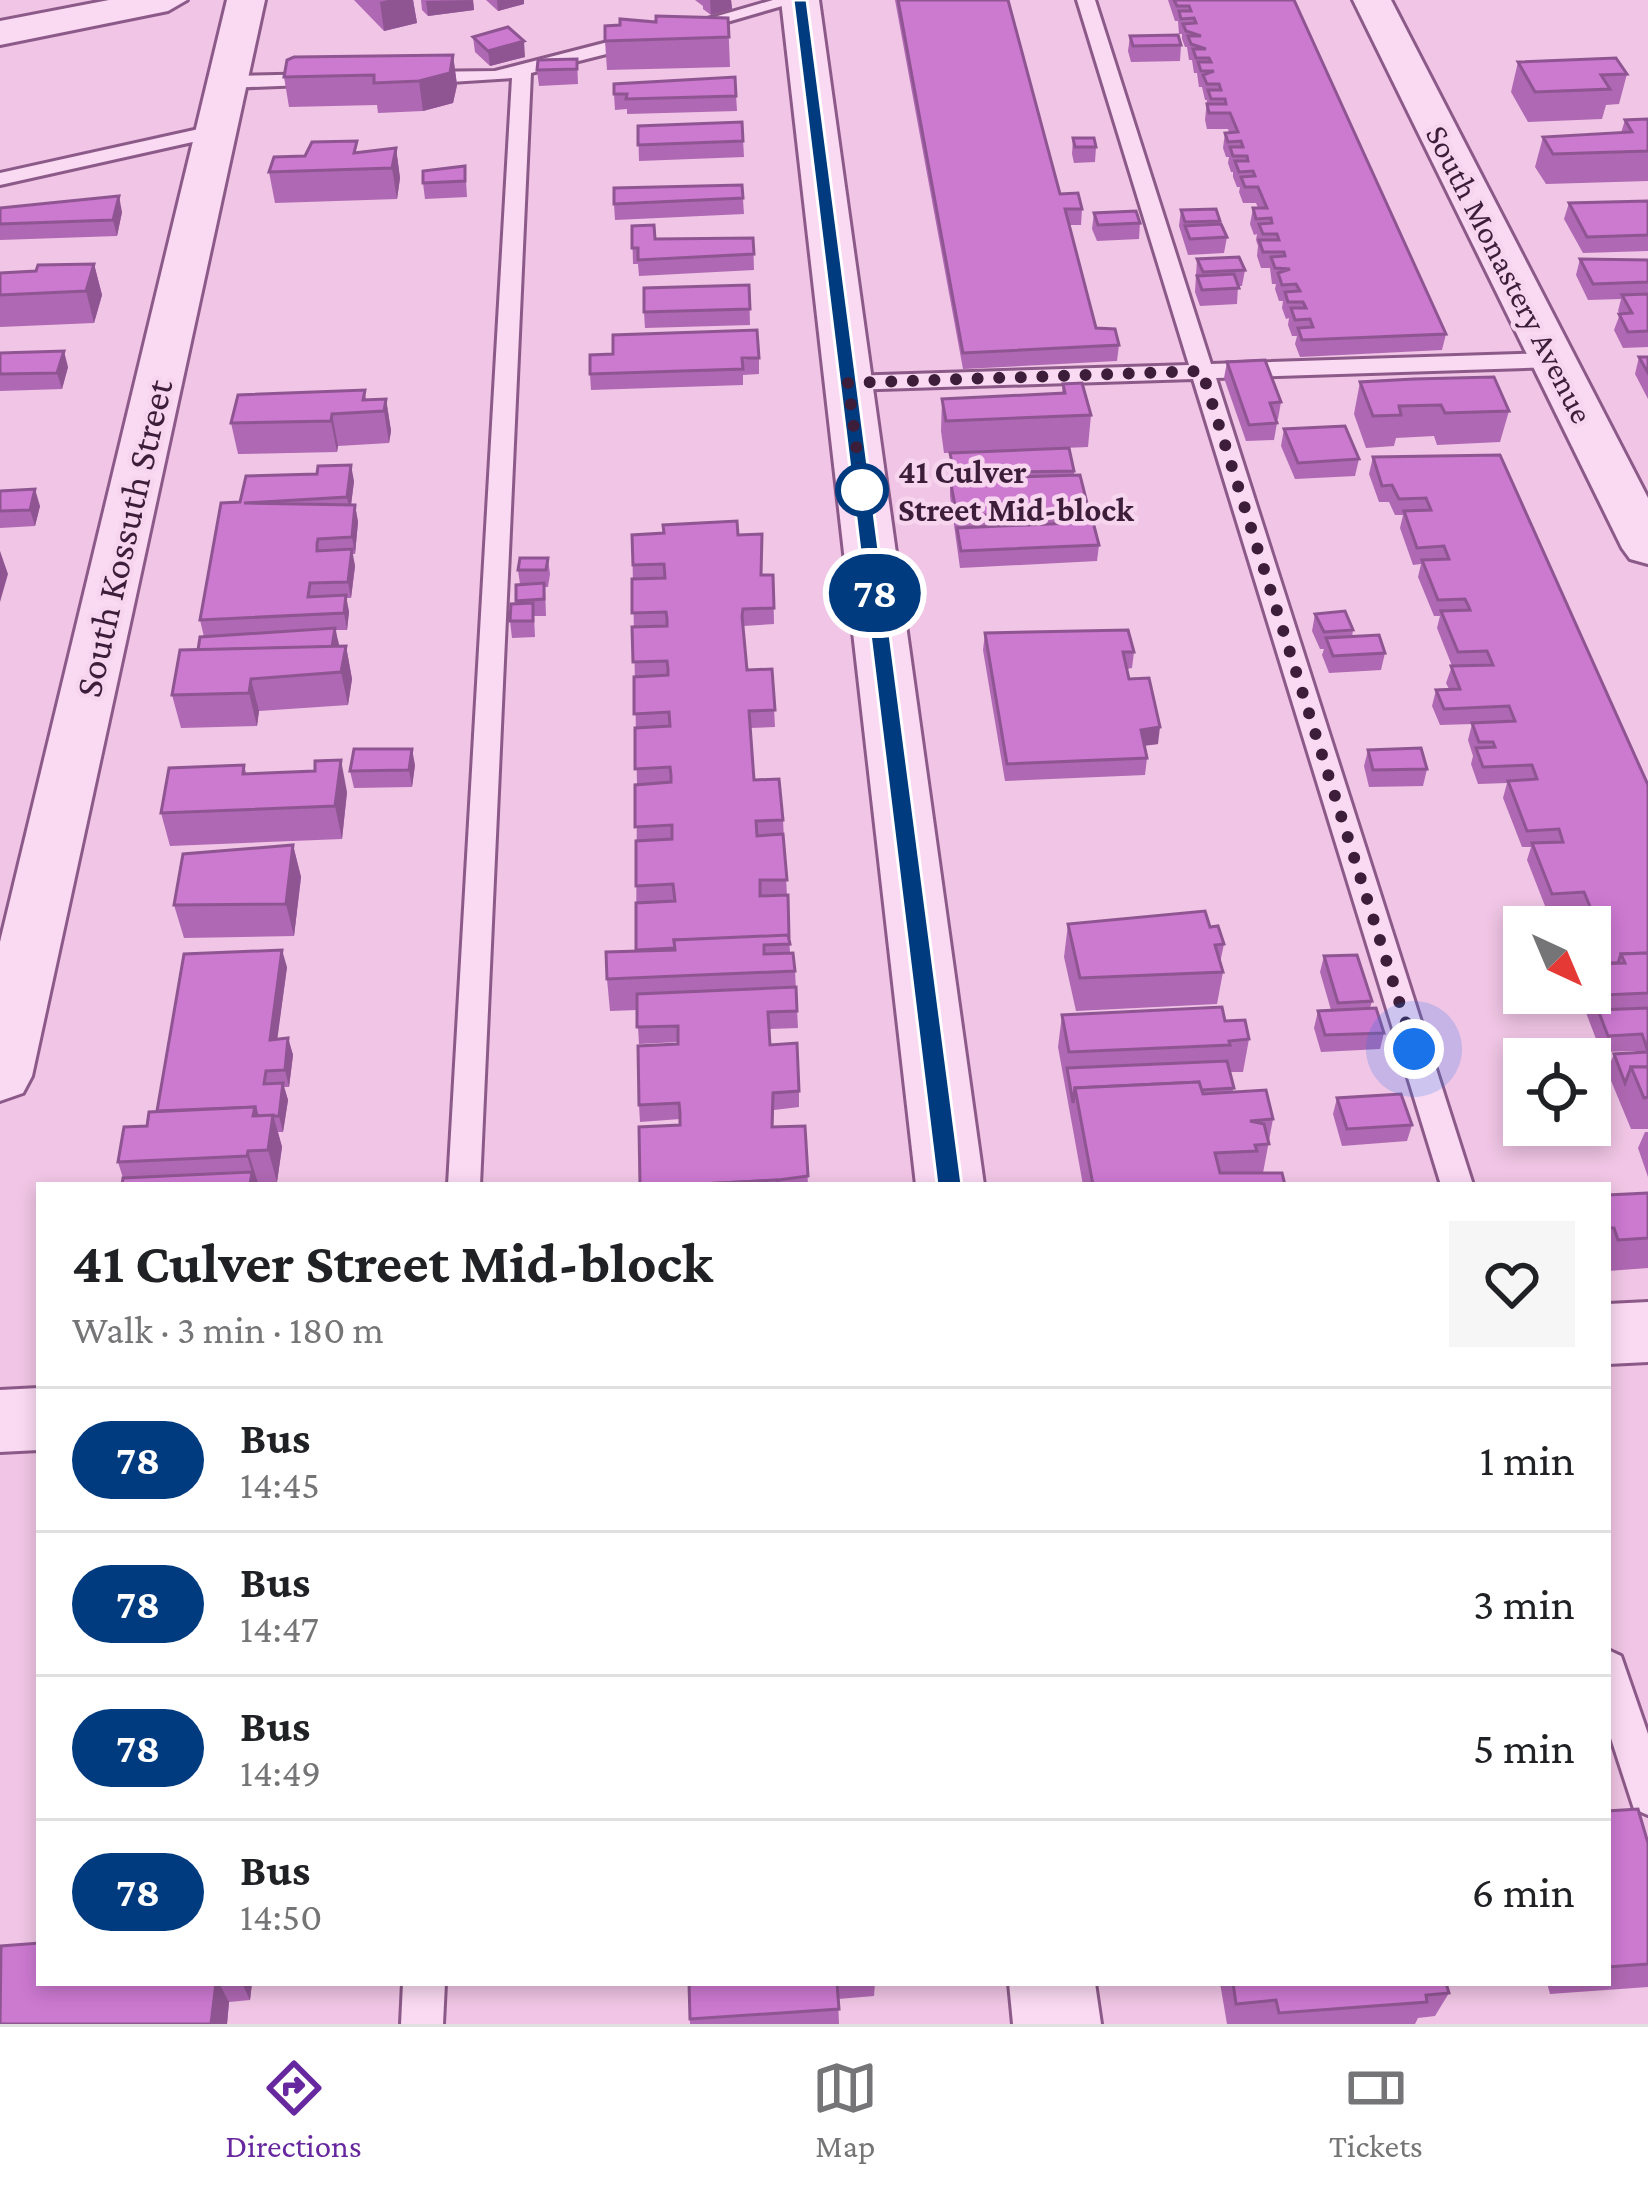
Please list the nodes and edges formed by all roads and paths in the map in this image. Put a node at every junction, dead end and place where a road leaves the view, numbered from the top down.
1 (168, 0) edge
2 (246, 0) edge
3 (797, 0) edge
4 (1086, 0) edge
5 (1372, 0) edge
6 (0, 33) edge
7 (522, 70) junction
8 (406, 79) edge
9 (339, 80) edge
10 (222, 106) junction
11 (0, 178) edge
12 (1553, 360) junction
13 (1202, 371) junction
14 (848, 383) junction
15 (1648, 548) edge
16 (0, 1076) edge
17 (464, 1182) edge
18 (950, 1182) edge
19 (1456, 1182) edge
20 (1648, 1332) edge
21 (1611, 1334) edge
22 (36, 1419) edge
23 (0, 1421) edge
24 (1611, 1678) edge
25 (1648, 1796) edge
26 (424, 1986) edge
27 (1052, 1986) edge
28 (422, 2024) edge
29 (1057, 2024) edge

1 - 6 street
2 - 10 street, South Kossuth Street
3 - 7 lane
3 - 14 street
4 - 13 lane
5 - 12 street, South Monastery Avenue
7 - 8 lane
7 - 17 lane
9 - 10 lane
10 - 11 lane
10 - 16 street, South Kossuth Street
12 - 13 lane
12 - 15 street, South Monastery Avenue
13 - 14 lane
13 - 19 lane
14 - 18 street
20 - 21 street
22 - 23 street
24 - 25 lane
26 - 28 lane
27 - 29 street

